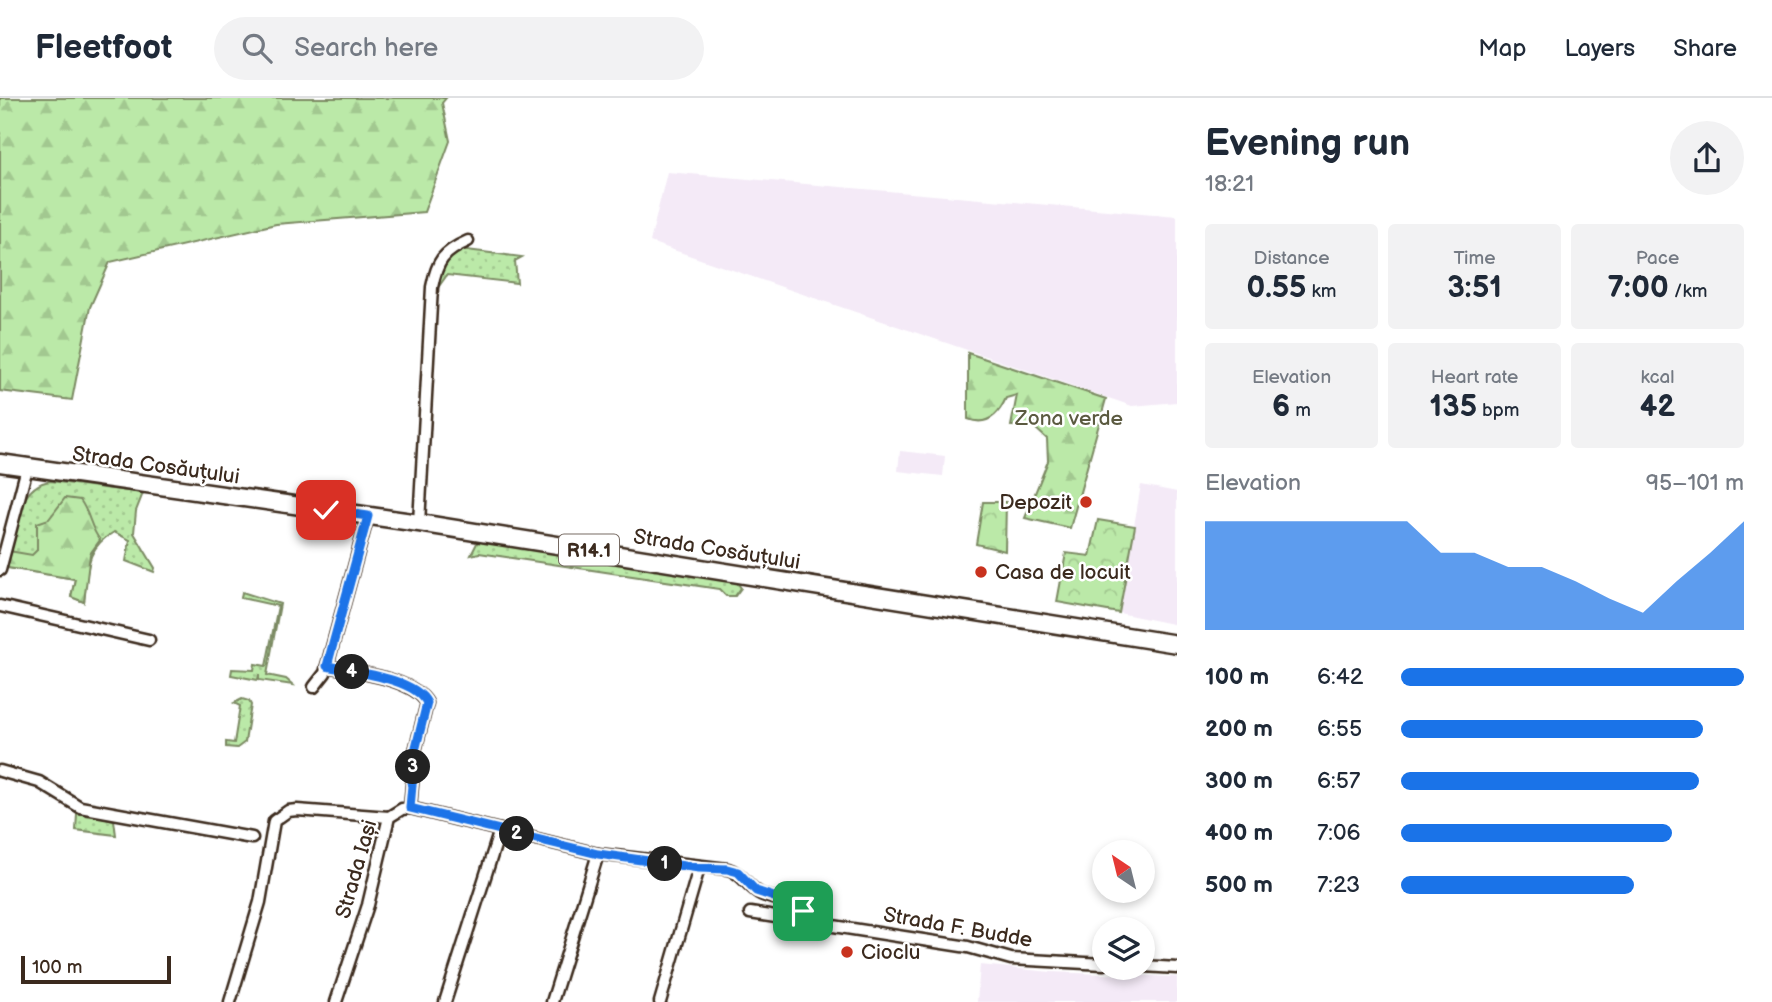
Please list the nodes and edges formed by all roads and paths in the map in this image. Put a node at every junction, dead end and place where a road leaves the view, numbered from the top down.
1 (468, 241) dead end
2 (0, 463) edge
3 (27, 468) junction
4 (368, 516) junction
5 (419, 523) junction
6 (0, 570) edge
7 (0, 606) edge
8 (149, 640) dead end
9 (1177, 644) edge
10 (327, 666) junction
11 (314, 687) dead end
12 (0, 771) edge
13 (410, 808) junction
14 (389, 817) junction
15 (500, 830) junction
16 (251, 838) dead end
17 (598, 854) junction
18 (699, 868) junction
19 (750, 913) dead end
20 (806, 920) junction
21 (1092, 963) edge
22 (1155, 967) edge
23 (1177, 968) edge
24 (230, 1002) edge
25 (336, 1002) edge
26 (445, 1002) edge
27 (552, 1002) edge
28 (660, 1002) edge

1 - 5 street
2 - 3 main road, Strada Cosăuțului / R14.1
3 - 4 main road, Strada Cosăuțului / R14.1
3 - 6 street
4 - 5 main road, Strada Cosăuțului / R14.1
4 - 10 street
5 - 9 main road, Strada Cosăuțului / R14.1
7 - 8 street
10 - 11 street
10 - 13 street
12 - 16 street
13 - 14 street, Strada Iași
13 - 15 street
14 - 24 street
14 - 25 street, Strada Iași
15 - 17 street
15 - 26 street
17 - 18 street
17 - 27 street
18 - 20 street
18 - 28 street
19 - 20 street, Strada F. Budde
20 - 21 street, Strada F. Budde
22 - 23 street

